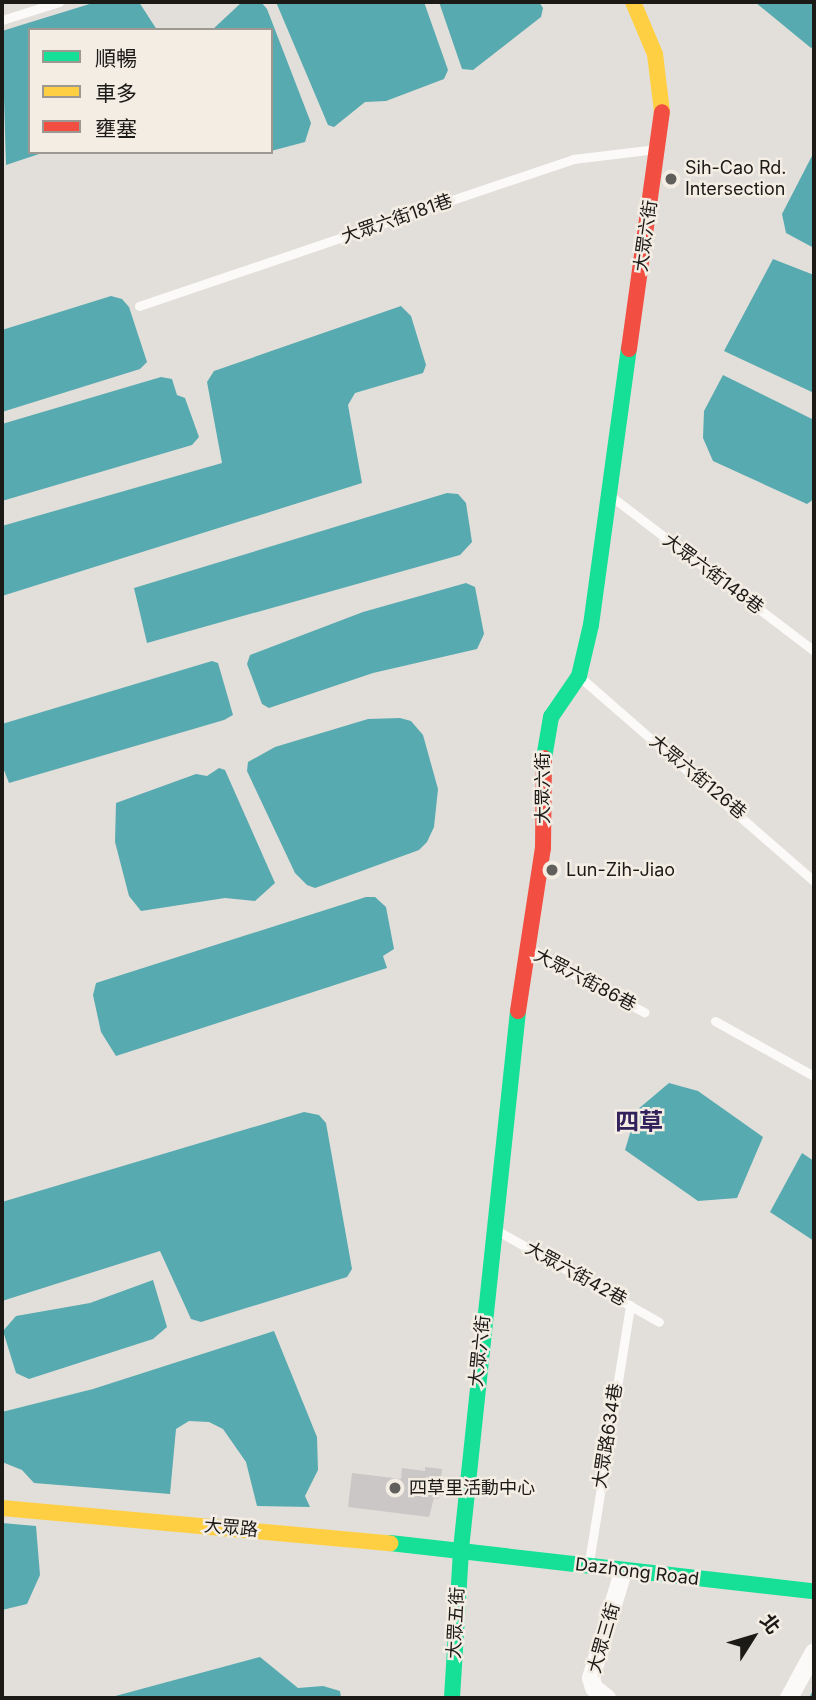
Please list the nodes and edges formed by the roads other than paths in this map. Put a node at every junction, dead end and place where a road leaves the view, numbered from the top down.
1 (59, 2) edge
2 (633, 2) edge
3 (2, 20) edge
4 (658, 149) junction
5 (139, 306) dead end
6 (612, 497) junction
7 (814, 651) edge
8 (579, 676) junction
9 (814, 881) edge
10 (525, 948) junction
11 (644, 1012) dead end
12 (715, 1021) dead end
13 (814, 1076) edge
14 (492, 1228) junction
15 (630, 1305) junction
16 (659, 1322) dead end
17 (2, 1508) edge
18 (461, 1549) junction
19 (589, 1567) junction
20 (624, 1572) junction
21 (814, 1591) edge
22 (814, 1652) edge
23 (452, 1698) edge
24 (607, 1698) edge
25 (789, 1698) edge

1 - 3 lane
2 - 4 street, 大眾六街
4 - 5 lane, 大眾六街181巷
4 - 6 street, 大眾六街
6 - 7 lane, 大眾六街148巷
6 - 8 street, 大眾六街
8 - 9 lane, 大眾六街126巷
8 - 10 street, 大眾六街
10 - 11 lane, 大眾六街86巷
10 - 14 street, 大眾六街
12 - 13 lane
14 - 15 lane, 大眾六街42巷
14 - 18 street, 大眾六街
15 - 16 lane, 大眾六街42巷
15 - 19 lane, 大眾路634巷
17 - 18 street, 大眾路
18 - 19 street, Dazhong Road
18 - 23 street, 大眾五街
19 - 20 street, Dazhong Road
20 - 21 street, Dazhong Road
20 - 24 street, 大眾三街
22 - 25 street

